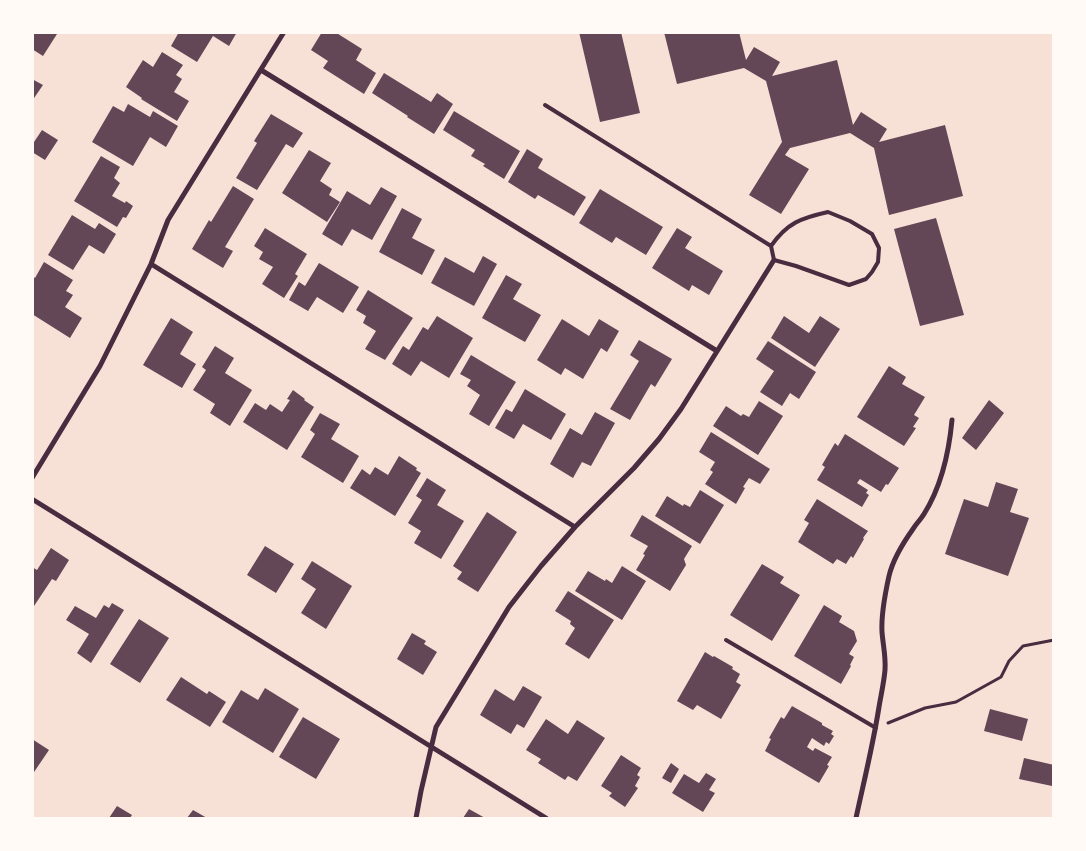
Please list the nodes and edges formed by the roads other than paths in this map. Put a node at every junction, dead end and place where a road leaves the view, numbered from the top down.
1 (284, 32) edge
2 (261, 70) junction
3 (545, 105) dead end
4 (771, 246) junction
5 (774, 260) junction
6 (151, 264) junction
7 (717, 351) junction
8 (952, 420) dead end
9 (32, 478) edge
10 (32, 499) edge
11 (575, 527) junction
12 (726, 640) dead end
13 (876, 728) junction
14 (431, 746) junction
15 (416, 818) edge
16 (546, 818) edge
17 (856, 818) edge

1 - 2 street
2 - 6 street
2 - 7 street
3 - 4 lane
4 - 5 lane
4 - 5 lane
5 - 7 street
6 - 9 street
6 - 11 street
7 - 11 street
8 - 13 street
10 - 14 street
11 - 14 street
12 - 13 lane
13 - 17 street
14 - 15 street
14 - 16 street

